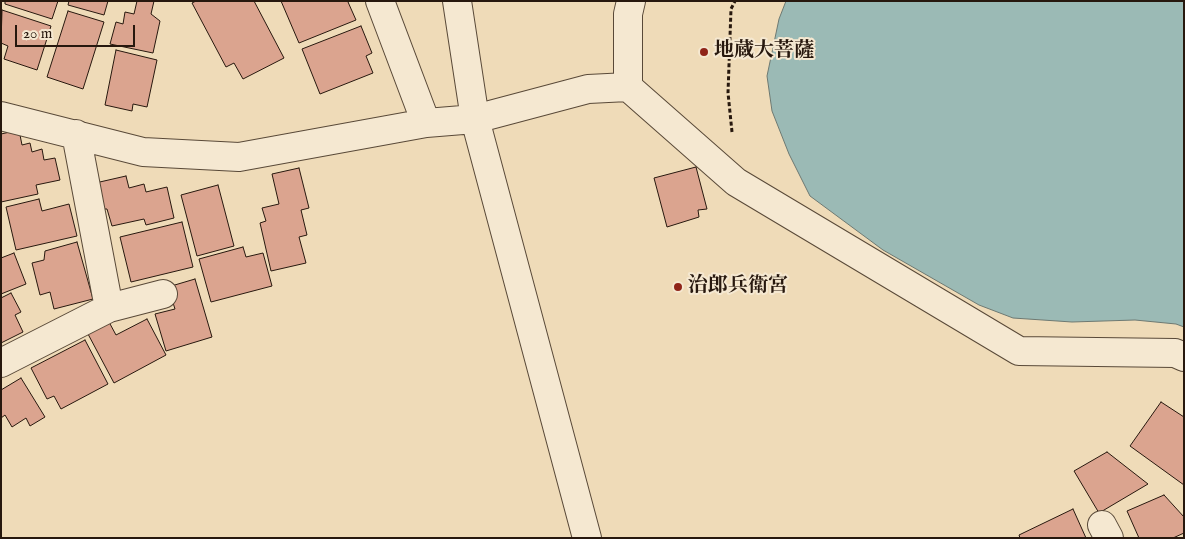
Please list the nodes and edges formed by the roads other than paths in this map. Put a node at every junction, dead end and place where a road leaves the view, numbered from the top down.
1 (380, 1) edge
2 (457, 1) edge
3 (630, 1) edge
4 (628, 87) junction
5 (1, 116) edge
6 (475, 119) junction
7 (426, 123) junction
8 (76, 134) junction
9 (163, 294) dead end
10 (109, 308) junction
11 (1184, 357) edge
12 (1, 363) edge
13 (587, 538) edge

1 - 7 street
2 - 6 street
3 - 4 street
4 - 6 street
4 - 11 street
5 - 8 street
6 - 7 street
6 - 13 street
7 - 8 street
8 - 10 street
9 - 10 street
10 - 12 street

